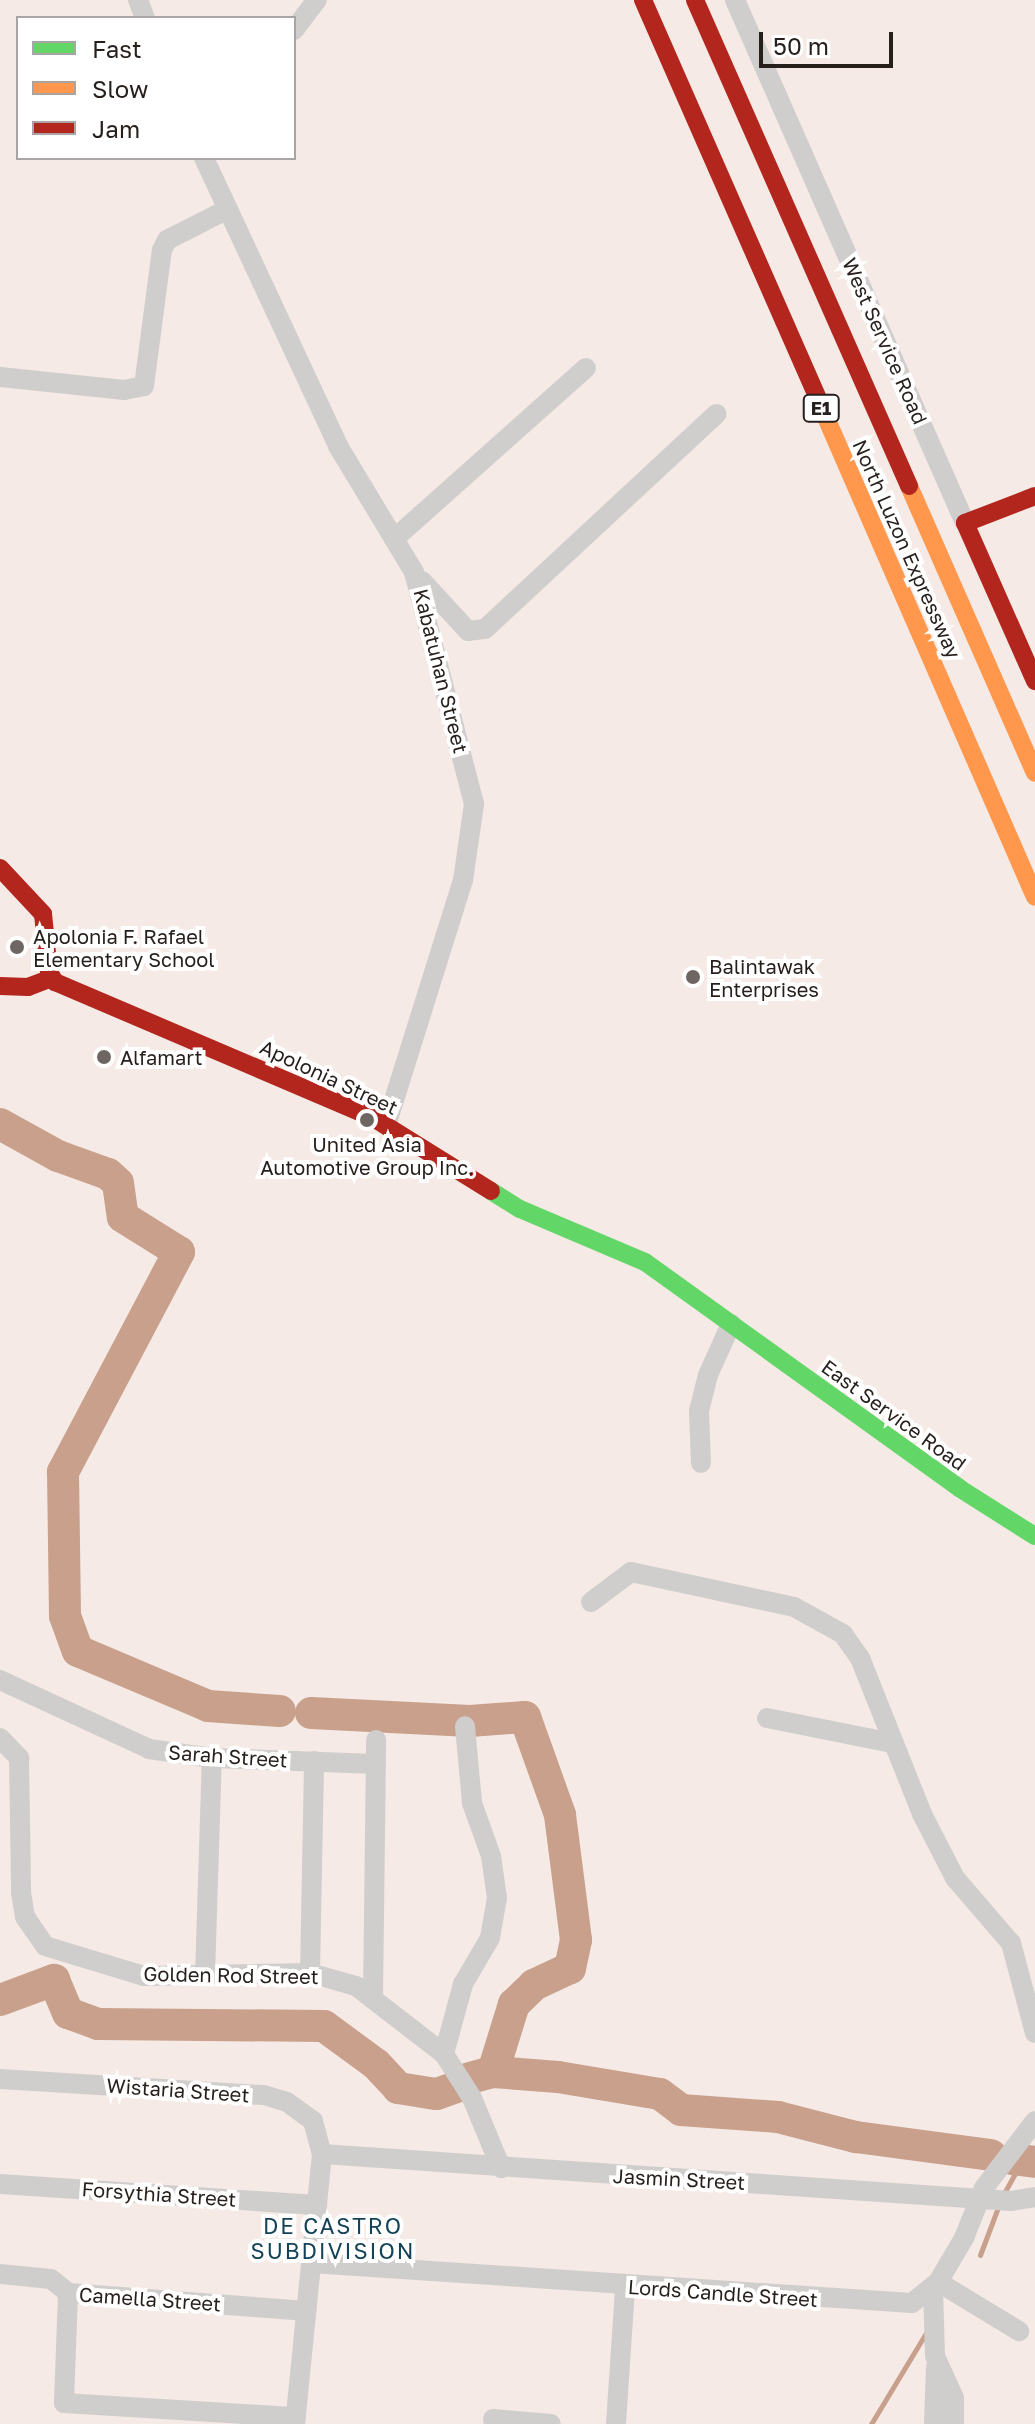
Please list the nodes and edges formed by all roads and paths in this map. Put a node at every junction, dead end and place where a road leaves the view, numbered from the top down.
1 (317, 0) edge
2 (643, 0) edge
3 (695, 0) edge
4 (735, 0) edge
5 (296, 27) edge
6 (206, 160) edge
7 (226, 210) junction
8 (586, 368) dead end
9 (0, 377) edge
10 (716, 414) dead end
11 (1035, 496) edge
12 (965, 523) junction
13 (394, 539) junction
14 (414, 572) junction
15 (1035, 681) edge
16 (1035, 773) edge
17 (0, 868) edge
18 (1035, 897) edge
19 (51, 978) junction
20 (0, 986) edge
21 (386, 1125) junction
22 (731, 1324) junction
23 (701, 1463) dead end
24 (1035, 1536) edge
25 (591, 1602) dead end
26 (0, 1680) edge
27 (767, 1718) dead end
28 (465, 1726) dead end
29 (0, 1738) edge
30 (376, 1740) dead end
31 (892, 1743) junction
32 (212, 1758) junction
33 (314, 1761) junction
34 (376, 1764) junction
35 (310, 1973) junction
36 (205, 1976) junction
37 (373, 1997) junction
38 (1035, 2033) edge
39 (444, 2054) junction
40 (0, 2079) edge
41 (1035, 2121) edge
42 (322, 2154) junction
43 (501, 2168) junction
44 (0, 2184) edge
45 (982, 2197) junction
46 (1035, 2197) edge
47 (317, 2205) junction
48 (311, 2263) junction
49 (0, 2274) edge
50 (935, 2285) junction
51 (625, 2287) junction
52 (68, 2293) junction
53 (306, 2311) junction
54 (1019, 2331) dead end
55 (937, 2364) junction
56 (493, 2419) dead end
57 (295, 2421) edge
58 (551, 2424) edge
59 (616, 2424) edge
60 (934, 2424) edge
61 (954, 2424) edge

1 - 5 street
2 - 18 main road, North Luzon Expressway / E1
3 - 16 main road, North Luzon Expressway / E1
4 - 12 street, West Service Road
6 - 7 street, Kabatuhan Street
7 - 9 street
7 - 13 street, Kabatuhan Street
8 - 13 street
10 - 14 street
11 - 12 main road
12 - 15 main road, West Service Road
13 - 14 street, Kabatuhan Street
14 - 21 street, Kabatuhan Street
17 - 19 main road
19 - 20 main road
19 - 21 main road, Apolonia Street
21 - 22 main road, Apolonia Street
22 - 23 street
22 - 24 main road, East Service Road
25 - 31 street
26 - 32 street, Sarah Street
27 - 31 street
28 - 39 street
29 - 36 street, Golden Rod Street
30 - 34 street
31 - 38 street
32 - 33 street, Sarah Street
32 - 36 street
33 - 34 street, Sarah Street
33 - 35 street
34 - 37 street
35 - 36 street, Golden Rod Street
35 - 37 street, Golden Rod Street
37 - 39 street, Golden Rod Street
39 - 43 street, Golden Rod Street
40 - 42 street, Wistaria Street
41 - 45 street
42 - 43 street, Jasmin Street
42 - 47 street
43 - 45 street, Jasmin Street
44 - 47 street, Forsythia Street
45 - 46 street, Jasmin Street
45 - 50 street
47 - 48 street
48 - 51 street, Lords Candle Street
48 - 53 street
49 - 52 street, Camella Street
50 - 51 street, Lords Candle Street
50 - 54 street
50 - 55 street
51 - 59 street
52 - 53 street, Camella Street
52 - 57 street
53 - 57 street
55 - 60 street
55 - 61 street
56 - 58 street

